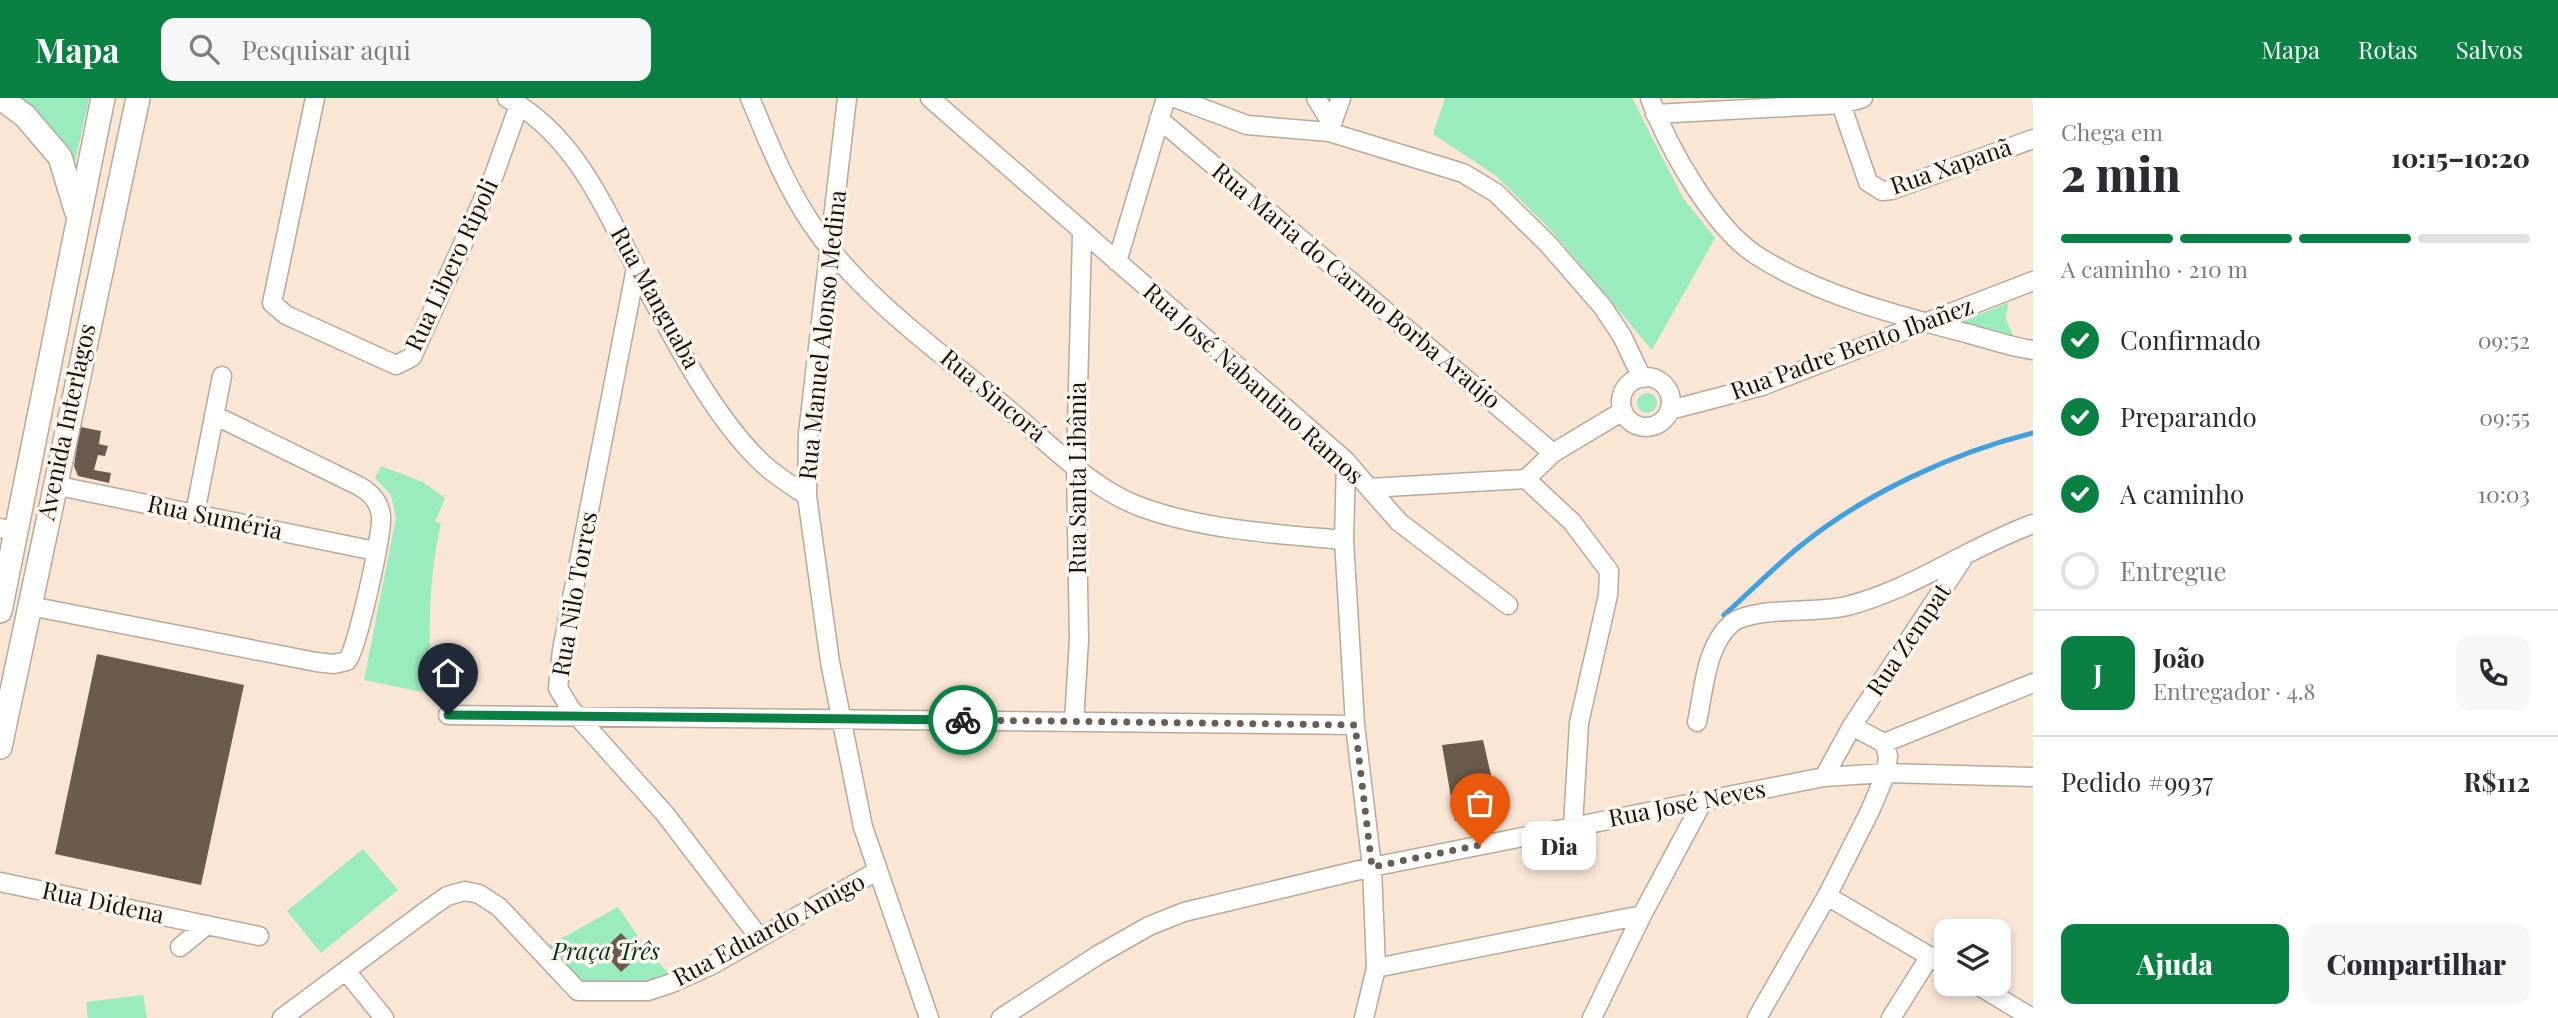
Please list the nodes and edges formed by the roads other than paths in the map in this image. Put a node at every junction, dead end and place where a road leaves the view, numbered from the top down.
1 (1, 98) edge
2 (103, 98) edge
3 (138, 98) edge
4 (315, 98) edge
5 (750, 98) edge
6 (847, 98) edge
7 (930, 98) edge
8 (1166, 98) edge
9 (1175, 98) edge
10 (1316, 98) edge
11 (1341, 98) edge
12 (1863, 98) edge
13 (513, 101) edge
14 (1772, 103) edge
15 (1841, 104) junction
16 (1653, 106) edge
17 (1159, 119) junction
18 (1330, 128) junction
19 (2033, 139) edge
20 (60, 157) junction
21 (123, 166) junction
22 (88, 167) junction
23 (77, 214) junction
24 (1082, 234) junction
25 (831, 250) junction
26 (1117, 262) junction
27 (636, 268) junction
28 (2033, 281) edge
29 (1928, 324) junction
30 (2033, 350) edge
31 (222, 376) dead end
32 (1642, 378) junction
33 (1670, 410) junction
34 (1623, 411) junction
35 (214, 415) junction
36 (1553, 453) junction
37 (1346, 461) junction
38 (1076, 466) junction
39 (1526, 479) junction
40 (54, 485) junction
41 (1370, 488) junction
42 (807, 496) junction
43 (195, 513) junction
44 (2033, 524) edge
45 (9, 530) edge
46 (1344, 540) junction
47 (375, 551) junction
48 (1966, 554) junction
49 (1508, 605) dead end
50 (30, 606) junction
51 (0, 611) edge
52 (2033, 683) edge
53 (448, 715) dead end
54 (577, 716) junction
55 (840, 718) junction
56 (1074, 722) junction
57 (1697, 722) dead end
58 (1355, 725) junction
59 (1852, 726) junction
60 (1884, 743) junction
61 (0, 747) edge
62 (1886, 773) junction
63 (1824, 777) junction
64 (2033, 777) edge
65 (1703, 801) junction
66 (1573, 825) junction
67 (1372, 867) junction
68 (877, 871) junction
69 (0, 882) edge
70 (1827, 896) junction
71 (1642, 915) junction
72 (207, 925) junction
73 (259, 936) dead end
74 (759, 937) junction
75 (180, 947) dead end
76 (1930, 956) junction
77 (1934, 958) edge
78 (1376, 968) junction
79 (346, 971) junction
80 (1996, 996) edge
81 (282, 1018) edge
82 (384, 1018) edge
83 (929, 1018) edge
84 (1001, 1018) edge
85 (1364, 1018) edge
86 (1592, 1018) edge
87 (1757, 1018) edge
88 (1891, 1018) edge
89 (2033, 1018) edge

1 - 20 main road
2 - 22 main road, Avenida Interlagos
3 - 21 main road, Avenida Interlagos
4 - 13 street, Rua Libero Ripoli
5 - 25 street, Rua Sincorá
6 - 25 street, Rua Manuel Alonso Medina
7 - 24 street, Rua José Nabantino Ramos
8 - 17 street
9 - 18 street
10 - 18 street
11 - 18 street
12 - 15 street
13 - 27 street, Rua Manguaba
14 - 15 street
14 - 16 street
15 - 19 street, Rua Xapanã
16 - 29 street
17 - 26 street
17 - 36 street, Rua Maria do Carmo Borba Araújo
18 - 32 street
20 - 22 main road
20 - 23 main road
21 - 22 main road
21 - 40 main road, Avenida Interlagos
22 - 23 main road, Avenida Interlagos
23 - 45 main road, Avenida Interlagos
24 - 26 street, Rua José Nabantino Ramos
24 - 38 street, Rua Santa Libânia
25 - 38 street, Rua Sincorá
25 - 42 street, Rua Manuel Alonso Medina
26 - 37 street, Rua José Nabantino Ramos
27 - 42 street, Rua Manguaba
27 - 54 street, Rua Nilo Torres
28 - 29 street, Rua Padre Bento Ibañez
29 - 30 street
29 - 33 street, Rua Padre Bento Ibañez
31 - 35 street
32 - 33 street
32 - 34 street
33 - 34 street
34 - 36 street
35 - 43 street
35 - 47 street
36 - 39 street
37 - 41 street, Rua José Nabantino Ramos
37 - 46 street
38 - 46 street, Rua Sincorá
38 - 56 street, Rua Santa Libânia
39 - 41 street, Rua José Nabantino Ramos
39 - 66 street
40 - 43 street, Rua Suméria
40 - 50 main road, Avenida Interlagos
41 - 49 street
42 - 55 street, Rua Manuel Alonso Medina
43 - 47 street, Rua Suméria
44 - 48 street
45 - 51 main road, Avenida Interlagos
46 - 58 street
47 - 50 street
48 - 57 street
48 - 59 street, Rua Zempat
50 - 61 main road, Avenida Interlagos
52 - 60 street
53 - 54 street
54 - 55 street
54 - 74 street, Rua Nilo Torres
55 - 56 street
55 - 68 street, Rua Manuel Alonso Medina
56 - 58 street
58 - 67 street
59 - 60 street
59 - 63 street, Rua Zempat
60 - 62 street
62 - 63 street, Rua José Neves
62 - 64 street, Rua José Neves
62 - 70 street
63 - 65 street, Rua José Neves
65 - 66 street, Rua José Neves
65 - 71 street
66 - 67 street, Rua José Neves
67 - 78 street
67 - 84 street, Rua José Neves
68 - 74 street, Rua Eduardo Amigo
68 - 83 street, Rua Manuel Alonso Medina
69 - 72 street, Rua Didena
70 - 76 street
70 - 87 street
71 - 78 street
71 - 86 street
72 - 73 street, Rua Didena
72 - 75 street, Rua Didena
74 - 79 street, Rua Eduardo Amigo
76 - 77 street
76 - 88 street
78 - 85 street
79 - 81 street, Rua Eduardo Amigo
79 - 82 street
80 - 89 street

